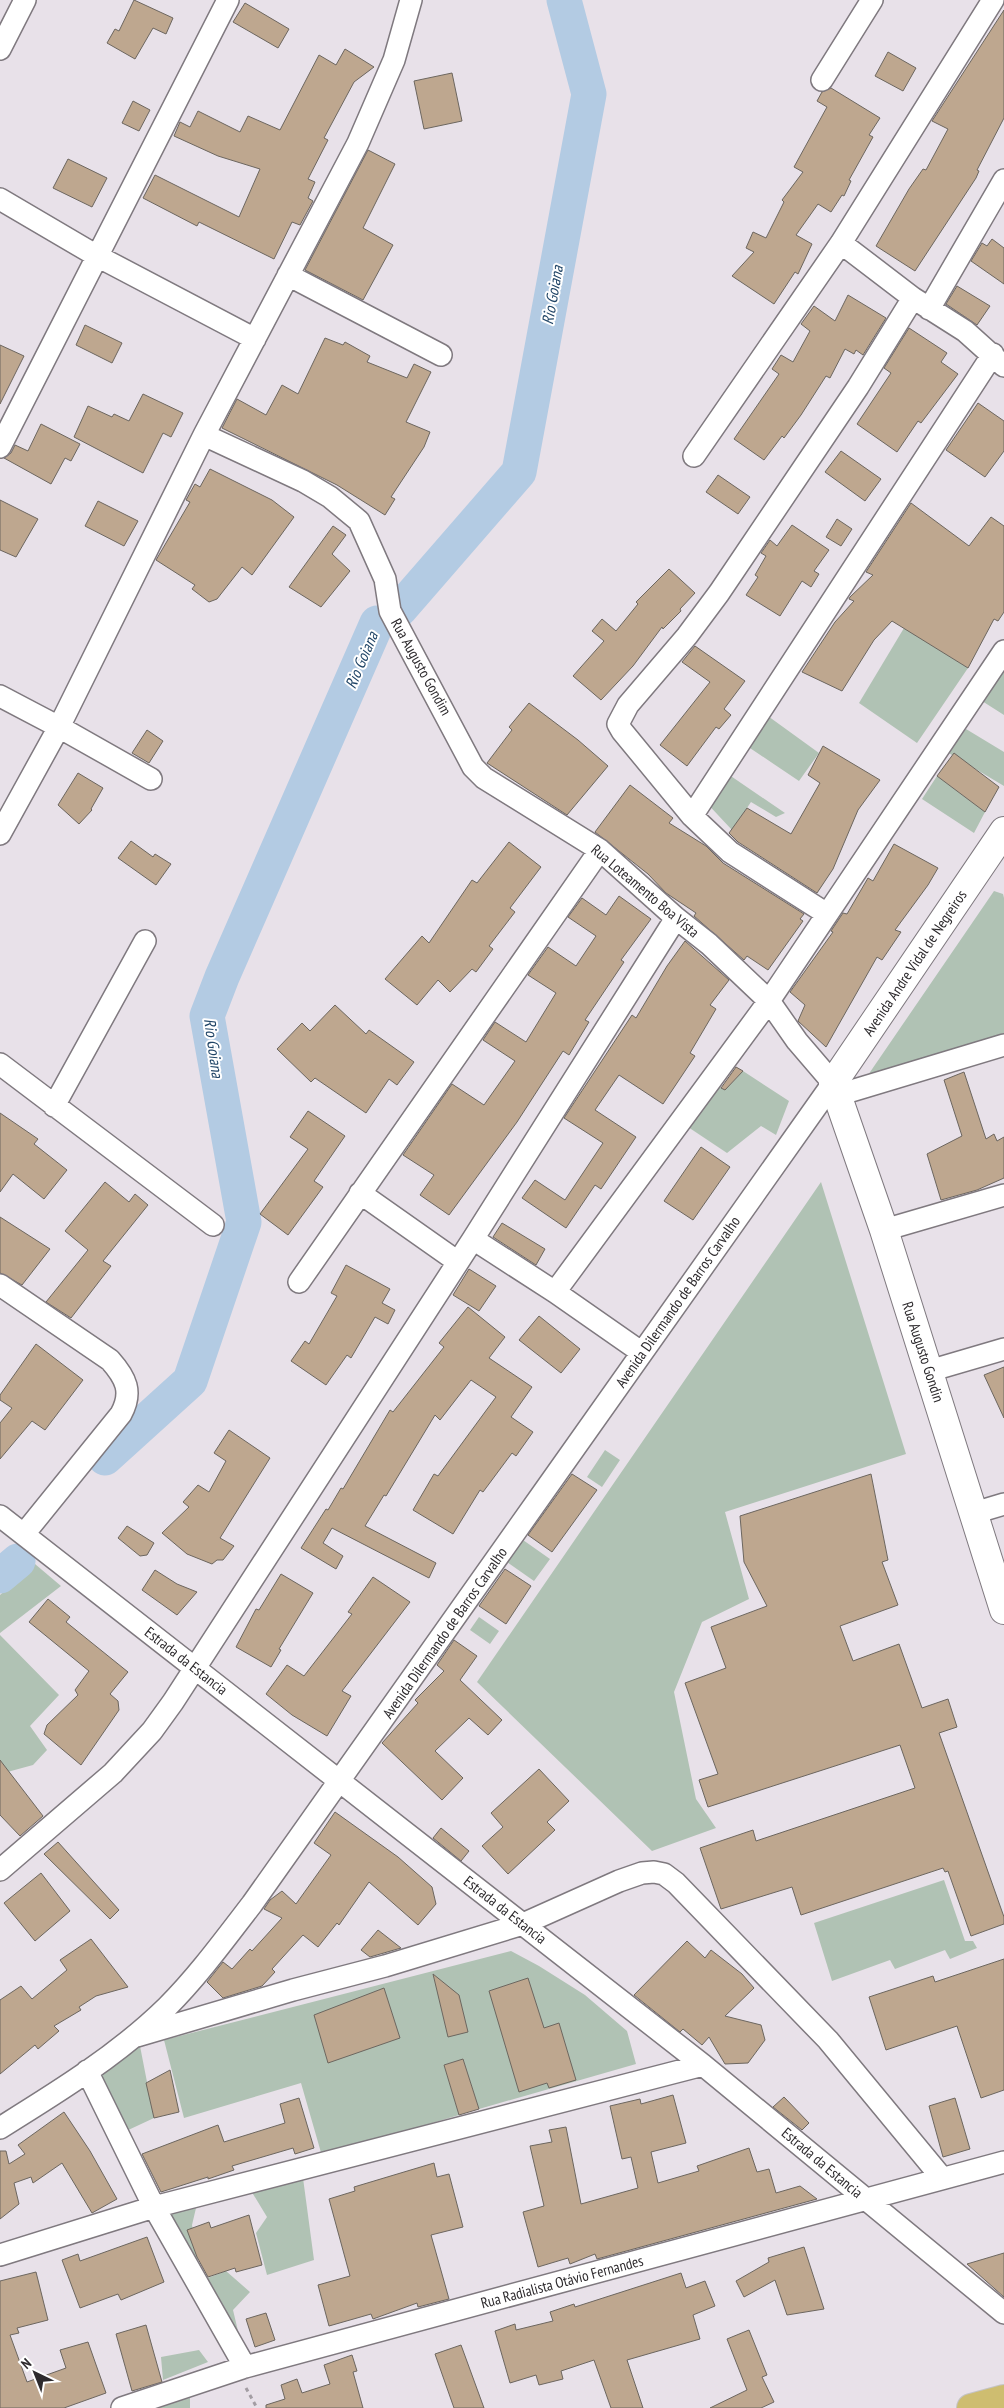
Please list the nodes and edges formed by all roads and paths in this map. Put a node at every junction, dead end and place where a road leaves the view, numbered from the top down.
1 (25, 0) edge
2 (228, 0) edge
3 (411, 0) edge
4 (872, 0) edge
5 (993, 0) edge
6 (0, 49) edge
7 (822, 80) dead end
8 (1004, 180) edge
9 (0, 199) edge
10 (841, 243) junction
11 (97, 256) junction
12 (288, 275) junction
13 (921, 303) junction
14 (255, 339) junction
15 (441, 355) dead end
16 (999, 360) edge
17 (204, 435) junction
18 (0, 447) edge
19 (694, 456) dead end
20 (1004, 651) edge
21 (0, 696) edge
22 (59, 727) junction
23 (484, 778) joint
24 (151, 779) dead end
25 (692, 816) junction
26 (1004, 831) edge
27 (0, 834) edge
28 (600, 850) junction
29 (827, 914) junction
30 (676, 918) junction
31 (145, 940) dead end
32 (769, 1001) junction
33 (1004, 1045) edge
34 (0, 1064) edge
35 (835, 1089) junction
36 (54, 1106) junction
37 (360, 1193) junction
38 (1004, 1195) edge
39 (213, 1225) dead end
40 (884, 1230) junction
41 (473, 1239) junction
42 (458, 1262) junction
43 (299, 1282) dead end
44 (0, 1285) edge
45 (556, 1292) junction
46 (1004, 1349) edge
47 (641, 1352) junction
48 (929, 1372) junction
49 (1004, 1504) edge
50 (974, 1513) junction
51 (0, 1516) edge
52 (24, 1534) junction
53 (1004, 1610) edge
54 (194, 1668) junction
55 (340, 1780) junction
56 (0, 1870) edge
57 (523, 1924) junction
58 (132, 2038) junction
59 (703, 2065) junction
60 (87, 2071) junction
61 (0, 2128) edge
62 (1004, 2162) edge
63 (942, 2178) junction
64 (866, 2200) junction
65 (154, 2207) junction
66 (0, 2255) edge
67 (1004, 2313) edge
68 (245, 2367) junction
69 (122, 2408) edge

1 - 6 street
2 - 11 street
3 - 12 street
4 - 7 street
5 - 10 street
8 - 13 street
9 - 11 street
10 - 13 street
10 - 19 street
11 - 14 street
11 - 18 street
12 - 14 street
12 - 15 street
13 - 16 street
13 - 25 street
14 - 17 street
16 - 25 street
17 - 22 street
17 - 23 street, Rua Augusto Gondim
20 - 29 street
21 - 22 street
22 - 24 street
22 - 27 street
23 - 28 street, Rua Loteamento Boa Vista
25 - 29 street
26 - 35 street, Avenida Andre Vidal de Negreiros
28 - 30 street, Rua Loteamento Boa Vista
28 - 37 street
29 - 32 street
30 - 32 street, Rua Loteamento Boa Vista
30 - 41 street
31 - 36 street
32 - 35 street, Rua Loteamento Boa Vista
32 - 45 street
33 - 35 street
34 - 36 street
35 - 40 street, Rua Augusto Gondin
35 - 47 street, Avenida Dilermando de Barros Carvalho
36 - 39 street
37 - 42 street
37 - 43 street
38 - 40 street
40 - 48 street, Rua Augusto Gondin
41 - 42 street
41 - 45 street
42 - 54 street
44 - 52 street
45 - 47 street
46 - 48 street
47 - 55 street, Avenida Dilermando de Barros Carvalho
48 - 50 street, Rua Augusto Gondin
49 - 50 street
50 - 53 street, Rua Augusto Gondin
51 - 52 street, Estrada da Estancia
52 - 54 street, Estrada da Estancia
54 - 55 street, Estrada da Estancia
54 - 56 street
55 - 57 street, Estrada da Estancia
55 - 58 street, Avenida Dilermando de Barros Carvalho
57 - 58 street
57 - 59 street, Estrada da Estancia
57 - 63 street
58 - 60 street, Avenida Dilermando de Barros Carvalho
59 - 64 street, Estrada da Estancia
59 - 65 street
60 - 61 street, Avenida Dilermando de Barros Carvalho
60 - 65 street
62 - 63 street, Rua Radialista Otávio Fernandes
63 - 64 street, Rua Radialista Otávio Fernandes
64 - 67 street, Estrada da Estancia
64 - 68 street, Rua Radialista Otávio Fernandes
65 - 66 street
65 - 68 street
68 - 69 street, Rua Radialista Otávio Fernandes

